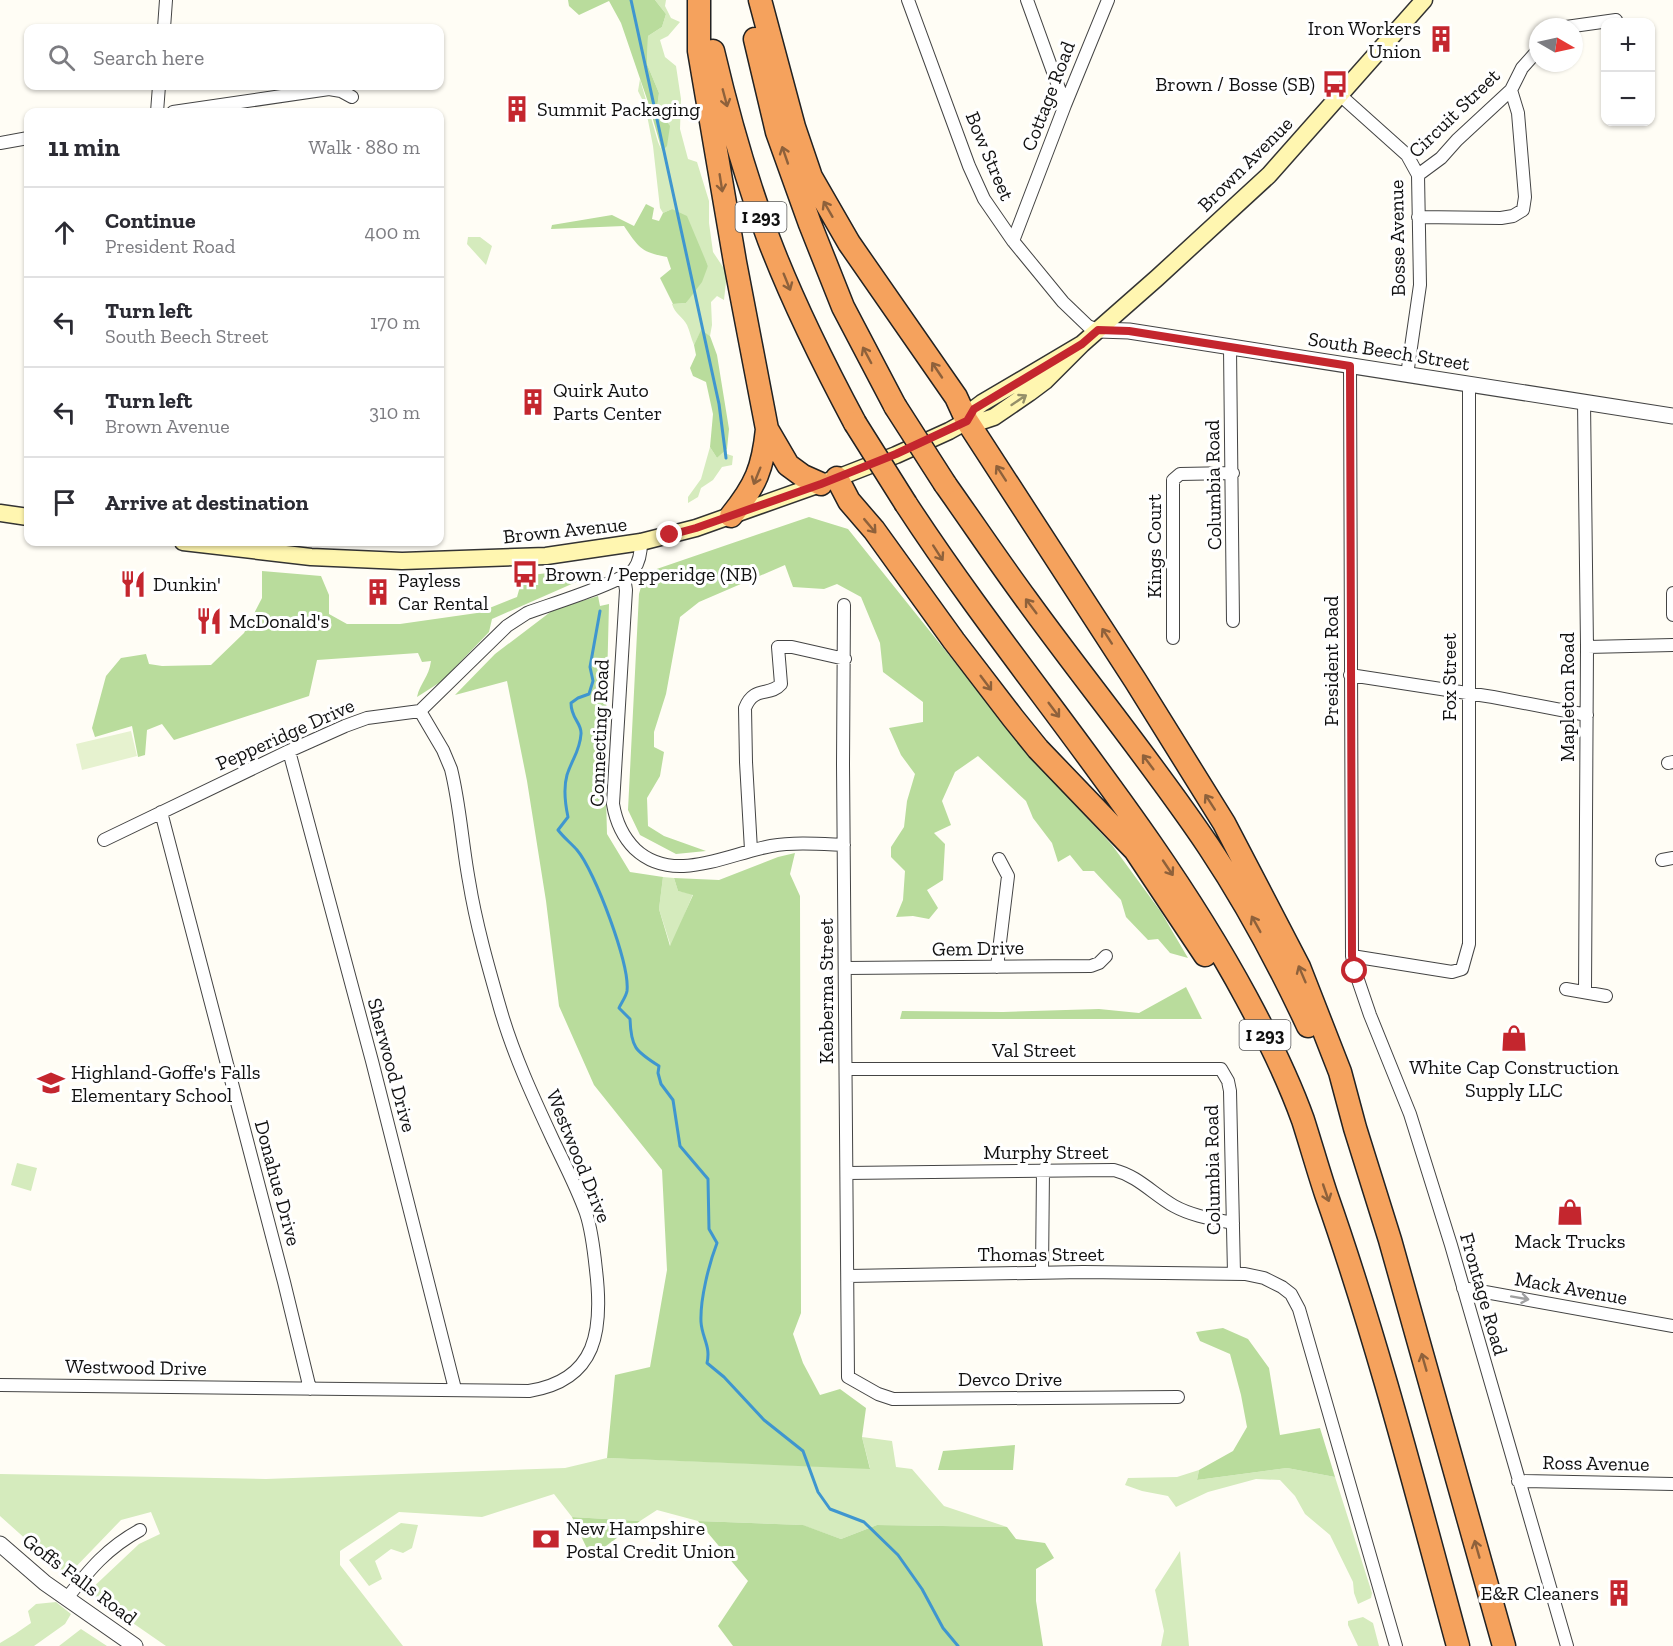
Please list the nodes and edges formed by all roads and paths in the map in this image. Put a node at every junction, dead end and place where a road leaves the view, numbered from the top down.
1 (166, 0) edge
2 (700, 0) edge
3 (747, 0) edge
4 (760, 0) edge
5 (908, 0) edge
6 (1027, 0) edge
7 (1108, 0) edge
8 (1424, 0) edge
9 (1601, 22) edge
10 (164, 24) edge
11 (1583, 25) edge
12 (1529, 60) edge
13 (159, 90) edge
14 (322, 90) edge
15 (335, 90) edge
16 (1511, 90) junction
17 (1340, 95) junction
18 (352, 97) dead end
19 (1065, 105) junction
20 (157, 108) edge
21 (200, 108) edge
22 (24, 139) edge
23 (0, 143) edge
24 (1418, 175) junction
25 (1418, 217) junction
26 (1013, 241) junction
27 (1098, 330) junction
28 (1230, 348) junction
29 (1350, 366) junction
30 (1407, 375) junction
31 (1469, 384) junction
32 (1584, 402) junction
33 (1673, 416) edge
34 (967, 421) junction
35 (767, 429) junction
36 (1233, 473) junction
37 (829, 481) junction
38 (0, 513) edge
39 (24, 516) edge
40 (731, 516) junction
41 (641, 542) junction
42 (216, 546) edge
43 (624, 577) junction
44 (1673, 593) edge
45 (844, 605) dead end
46 (1673, 615) edge
47 (1233, 621) dead end
48 (1173, 638) dead end
49 (1673, 645) edge
50 (1587, 647) junction
51 (845, 659) junction
52 (1350, 675) junction
53 (1469, 693) junction
54 (420, 711) junction
55 (1587, 715) junction
56 (289, 751) junction
57 (161, 812) junction
58 (104, 840) dead end
59 (844, 845) junction
60 (751, 850) junction
61 (999, 859) dead end
62 (1107, 956) dead end
63 (1352, 956) junction
64 (997, 967) junction
65 (846, 968) junction
66 (1566, 989) dead end
67 (1585, 992) junction
68 (1606, 996) dead end
69 (846, 1069) junction
70 (1221, 1069) joint
71 (1355, 1128) junction
72 (1313, 1157) junction
73 (1043, 1170) junction
74 (847, 1173) junction
75 (1233, 1223) junction
76 (1042, 1273) junction
77 (1234, 1273) junction
78 (848, 1276) junction
79 (1463, 1288) junction
80 (1673, 1326) edge
81 (848, 1377) joint
82 (0, 1385) edge
83 (310, 1389) junction
84 (455, 1389) junction
85 (1178, 1397) dead end
86 (1518, 1482) junction
87 (1673, 1484) edge
88 (140, 1530) dead end
89 (0, 1544) edge
90 (67, 1598) junction
91 (135, 1646) edge
92 (1395, 1646) edge
93 (1458, 1646) edge
94 (1504, 1646) edge
95 (1567, 1646) edge

1 - 10 street
2 -> 35 highway
2 -> 72 highway, I 293, bridge
71 -> 3 highway, I 293, bridge
34 -> 4 highway
5 - 26 street, Bow Street
6 - 19 street
7 - 19 street, Cottage Road
8 - 17 main road, Brown Avenue
9 - 11 street
12 - 16 street, Circuit Street
13 - 20 street
14 - 21 street
15 - 18 street
16 - 24 street, Circuit Street
16 - 25 street
17 - 24 street, Bosse Avenue
17 - 27 main road, Brown Avenue
19 - 26 street, Cottage Road
22 - 23 street
24 - 25 street, Bosse Avenue
25 - 30 street, Bosse Avenue
26 - 27 street, Bow Street
27 - 28 street, South Beech Street
27 - 34 main road, Brown Avenue
28 - 29 street, South Beech Street
28 - 36 street, Columbia Road
29 - 30 street, South Beech Street
29 - 52 street, President Road
30 - 31 street, South Beech Street
31 - 32 street, South Beech Street
31 - 53 street, Fox Street
32 - 33 street, South Beech Street
32 - 50 street, Mapleton Road
34 - 37 main road, Brown Avenue
71 -> 34 highway
35 - 37 highway
35 -> 40 highway
36 - 47 street, Columbia Road
36 - 48 street, Kings Court
37 - 40 main road, Brown Avenue
37 -> 72 highway
38 - 39 main road
40 - 41 main road, Brown Avenue
41 - 42 main road, Brown Avenue
41 - 43 street
43 - 54 street
43 - 60 street, Connecting Road
44 - 46 street
45 - 51 street, Kenberma Street
49 - 50 street
50 - 55 street, Mapleton Road
51 - 59 street, Kenberma Street
51 - 60 street
52 - 53 street
52 - 63 street, President Road
53 - 55 street
53 - 63 street, Fox Street
54 - 56 street, Pepperidge Drive
54 - 84 street, Westwood Drive
55 - 67 street, Mapleton Road
56 - 57 street, Pepperidge Drive
56 - 84 street, Sherwood Drive
57 - 58 street, Pepperidge Drive
57 - 83 street, Donahue Drive
59 - 60 street, Connecting Road
59 - 65 street, Kenberma Street
61 - 64 street
62 - 64 street, Gem Drive
63 - 79 street, Frontage Road
64 - 65 street, Gem Drive
65 - 69 street, Kenberma Street
66 - 67 street
67 - 68 street
69 - 70 street, Val Street
69 - 74 street, Kenberma Street
70 - 75 street, Columbia Road
94 -> 71 highway, I 293
72 -> 93 highway, I 293
73 - 74 street, Murphy Street
73 - 75 street, Murphy Street
73 - 76 street
74 - 78 street, Kenberma Street
75 - 77 street, Columbia Road
76 - 77 street, Thomas Street
76 - 78 street, Thomas Street
77 - 92 street
78 - 81 street, Kenberma Street
79 -> 80 street, Mack Avenue
79 - 86 street, Frontage Road
81 - 85 street, Devco Drive
82 - 83 street, Westwood Drive
83 - 84 street, Westwood Drive
86 - 87 street, Ross Avenue
86 - 95 street, Frontage Road
88 - 90 street
89 - 90 street, Goffs Falls Road
90 - 91 street, Goffs Falls Road

